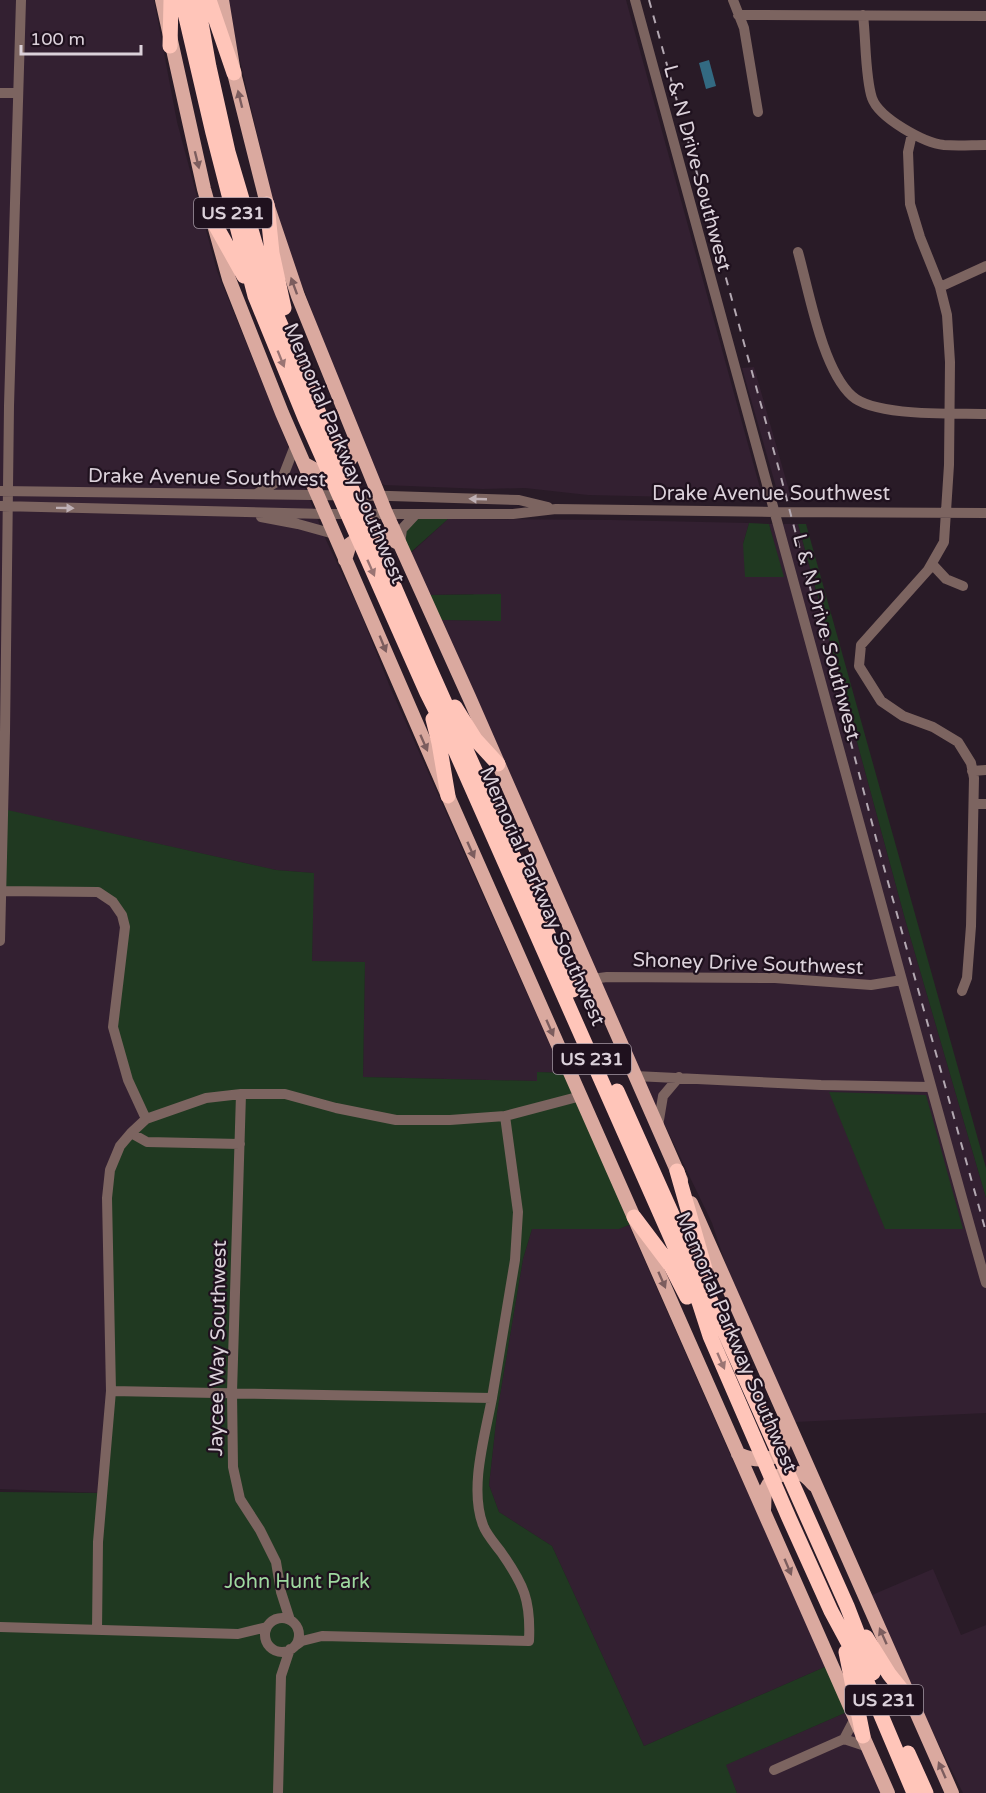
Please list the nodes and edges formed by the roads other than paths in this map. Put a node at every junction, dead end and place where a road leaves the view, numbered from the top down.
1 (21, 0) edge
2 (162, 0) edge
3 (171, 0) edge
4 (182, 0) edge
5 (197, 0) edge
6 (209, 0) edge
7 (222, 0) edge
8 (635, 0) edge
9 (733, 0) edge
10 (738, 15) junction
11 (863, 15) junction
12 (986, 16) edge
13 (170, 46) junction
14 (234, 73) junction
15 (0, 93) edge
16 (18, 93) junction
17 (759, 112) dead end
18 (912, 134) junction
19 (986, 145) edge
20 (267, 204) junction
21 (212, 219) junction
22 (798, 252) dead end
23 (986, 266) edge
24 (940, 288) junction
25 (255, 296) junction
26 (949, 413) junction
27 (311, 414) junction
28 (986, 414) edge
29 (356, 441) junction
30 (296, 443) junction
31 (305, 464) junction
32 (3, 492) edge
33 (99, 493) junction
34 (129, 494) junction
35 (254, 495) junction
36 (318, 496) junction
37 (379, 496) junction
38 (513, 500) junction
39 (3, 506) edge
40 (99, 509) junction
41 (129, 509) junction
42 (556, 509) junction
43 (225, 511) junction
44 (774, 512) junction
45 (945, 512) junction
46 (386, 513) junction
47 (502, 513) junction
48 (986, 513) edge
49 (325, 514) junction
50 (416, 514) junction
51 (334, 534) junction
52 (400, 544) junction
53 (345, 560) junction
54 (932, 564) junction
55 (963, 586) dead end
56 (429, 666) junction
57 (427, 693) junction
58 (498, 764) junction
59 (972, 771) junction
60 (986, 771) edge
61 (448, 796) junction
62 (974, 804) junction
63 (986, 804) edge
64 (1, 891) edge
65 (0, 906) edge
66 (0, 941) edge
67 (592, 978) junction
68 (902, 980) junction
69 (962, 991) dead end
70 (635, 1076) junction
71 (680, 1077) junction
72 (930, 1087) junction
73 (241, 1094) junction
74 (581, 1096) junction
75 (506, 1116) junction
76 (146, 1119) junction
77 (658, 1126) junction
78 (131, 1133) junction
79 (240, 1144) junction
80 (677, 1172) junction
81 (634, 1217) junction
82 (986, 1283) edge
83 (709, 1296) junction
84 (710, 1336) junction
85 (111, 1390) junction
86 (232, 1392) junction
87 (492, 1398) junction
88 (785, 1417) junction
89 (738, 1454) junction
90 (816, 1486) junction
91 (764, 1513) junction
92 (281, 1592) junction
93 (847, 1606) junction
94 (835, 1618) junction
95 (271, 1623) junction
96 (294, 1625) junction
97 (0, 1627) edge
98 (97, 1630) junction
99 (238, 1634) junction
100 (322, 1636) junction
101 (268, 1644) junction
102 (292, 1647) junction
103 (281, 1676) junction
104 (913, 1704) junction
105 (855, 1718) junction
106 (844, 1739) junction
107 (865, 1742) junction
108 (774, 1770) dead end
109 (278, 1793) edge
110 (888, 1793) edge
111 (914, 1793) edge
112 (926, 1793) edge
113 (952, 1793) edge

1 - 16 street
2 - 13 main road
3 - 13 highway
4 - 25 highway, Memorial Parkway Southwest / US 231
5 - 27 highway, Memorial Parkway Southwest / US 231
6 - 14 highway
7 - 14 main road
8 - 44 street, L & N Drive Southwest
9 - 10 street
10 - 11 street
10 - 17 street
11 - 12 street
11 - 18 street
13 -> 21 main road
20 -> 14 main road
15 - 16 street
16 - 32 street
18 - 19 street
18 - 24 street
20 - 27 highway
29 -> 20 main road
21 - 25 highway
21 - 30 main road
22 - 26 street
23 - 24 street
24 - 26 street
25 -> 27 highway, Memorial Parkway Southwest / US 231
26 - 28 street
26 - 45 street
27 - 56 highway, Memorial Parkway Southwest / US 231
27 -> 57 highway, Memorial Parkway Southwest / US 231
29 - 31 main road
29 - 37 main road
30 - 31 main road
30 - 35 street
31 - 36 main road
32 - 33 street, Drake Avenue Southwest
32 - 39 street
33 - 34 street, Drake Avenue Southwest
33 - 40 street
34 - 35 street, Drake Avenue Southwest
34 - 41 street
35 - 36 street, Drake Avenue Southwest
36 - 37 street, Drake Avenue Southwest
36 - 49 main road
38 -> 37 street, Drake Avenue Southwest
37 - 46 main road
38 - 42 street, Drake Avenue Southwest
38 - 47 street
39 -> 40 street, Drake Avenue Southwest
39 - 64 street
40 - 41 street, Drake Avenue Southwest
41 - 43 street, Drake Avenue Southwest
42 - 44 street, Drake Avenue Southwest
42 - 47 street, Drake Avenue Southwest
43 - 49 street, Drake Avenue Southwest
43 - 51 street
44 - 45 street, Drake Avenue Southwest
44 - 68 street, L & N Drive Southwest
45 - 48 street, Drake Avenue Southwest
45 - 54 street
46 - 49 street, Drake Avenue Southwest
46 - 50 street, Drake Avenue Southwest
46 - 52 main road
47 - 50 street, Drake Avenue Southwest
49 - 51 main road
50 - 52 street
51 - 53 main road
52 - 53 main road
52 - 58 main road
53 -> 61 main road
54 - 55 street
54 - 59 street
56 - 58 highway
56 - 83 highway, Memorial Parkway Southwest / US 231
57 - 61 highway
57 - 84 highway, Memorial Parkway Southwest / US 231
58 - 67 main road
59 - 60 street
59 - 62 street
61 -> 74 main road
62 - 63 street
62 - 69 street
64 - 65 street
64 - 76 street
65 - 66 street
67 - 68 street, Shoney Drive Southwest
67 - 70 main road
68 - 72 street, L & N Drive Southwest
70 - 71 street
70 - 77 main road
71 - 72 street
71 - 77 street
72 - 82 street, L & N Drive Southwest
73 - 75 street
73 - 76 street
73 - 79 street, Jaycee Way Southwest
74 - 75 street
74 - 81 main road
75 - 87 street
76 - 78 street
77 - 80 main road
78 - 79 street
78 - 85 street
79 - 86 street, Jaycee Way Southwest
80 - 83 highway
80 - 88 main road
81 - 84 highway
81 -> 89 main road
83 - 93 highway, Memorial Parkway Southwest / US 231
84 -> 94 highway, Memorial Parkway Southwest / US 231
85 - 86 street
85 - 98 street
86 - 87 street
86 - 92 street, Jaycee Way Southwest
87 - 100 street
88 - 89 main road
88 - 90 main road
89 - 91 main road
90 - 91 main road
104 -> 90 main road
91 -> 105 main road
92 - 95 street, Jaycee Way Southwest
92 - 96 street, Jaycee Way Southwest
93 - 104 highway
93 - 112 highway, Memorial Parkway Southwest / US 231
94 - 107 highway
94 - 111 highway, Memorial Parkway Southwest / US 231
95 - 96 street
95 - 99 street
95 - 101 street
96 - 100 street
96 - 102 street
97 - 98 street
98 - 99 street
99 - 101 street
100 - 102 street
101 - 102 street
101 - 103 street
102 - 103 street
103 - 109 street
113 -> 104 main road
105 - 106 street
105 - 107 main road
106 - 107 street
106 - 108 street
107 - 110 main road

